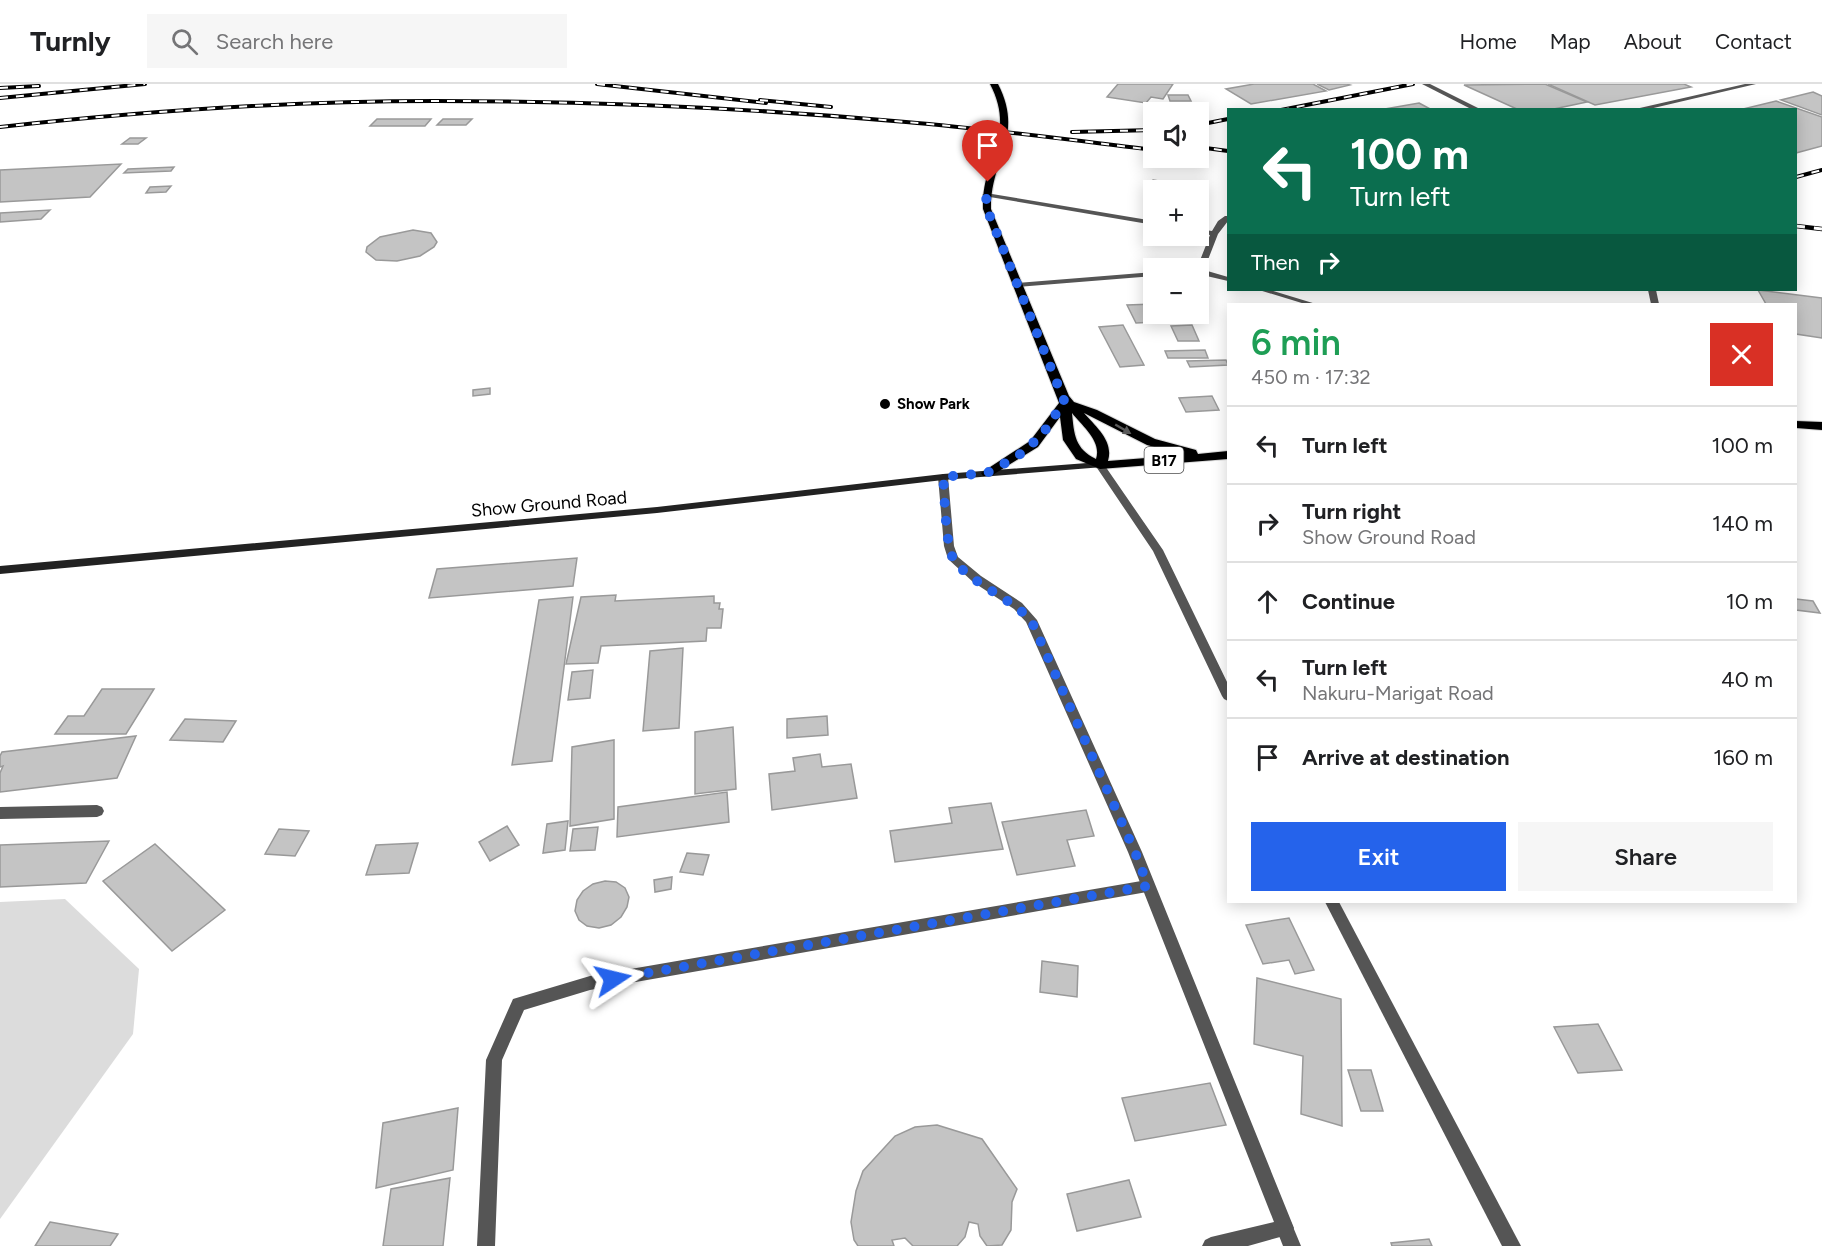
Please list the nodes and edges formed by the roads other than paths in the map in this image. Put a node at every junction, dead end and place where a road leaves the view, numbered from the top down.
1 (994, 84) edge
2 (1425, 84) edge
3 (1753, 84) edge
4 (1475, 108) edge
5 (1643, 108) edge
6 (986, 195) junction
7 (1227, 219) edge
8 (1143, 222) edge
9 (1209, 233) edge
10 (1214, 234) junction
11 (1204, 258) edge
12 (1209, 274) edge
13 (1143, 275) edge
14 (1227, 279) edge
15 (1017, 285) junction
16 (1266, 291) edge
17 (1308, 303) edge
18 (1066, 401) junction
19 (1797, 425) edge
20 (1822, 426) edge
21 (1227, 455) edge
22 (1207, 457) junction
23 (1100, 465) junction
24 (987, 473) junction
25 (943, 477) junction
26 (0, 570) edge
27 (1227, 694) edge
28 (97, 811) dead end
29 (0, 813) edge
30 (1148, 886) junction
31 (1333, 903) edge
32 (1285, 1228) junction
33 (486, 1246) edge
34 (1211, 1246) edge
35 (1292, 1246) edge
36 (1512, 1246) edge

1 - 6 main road
2 - 4 street
3 - 5 street
6 - 8 street
6 - 15 main road
7 - 10 street
9 - 10 street
10 - 11 street
12 - 14 street
13 - 15 street
15 - 18 main road
16 - 17 street
18 -> 22 main road
18 - 23 main road
18 - 23 main road
18 - 24 main road
19 - 20 main road
21 - 22 main road, B17
22 - 23 main road, B17
23 - 24 main road, Show Ground Road
23 - 27 street
24 - 25 main road, Show Ground Road
25 - 26 main road, Show Ground Road
25 - 30 street
28 - 29 street
30 - 32 street
30 - 33 street
31 - 36 street
32 - 34 street
32 - 35 street

